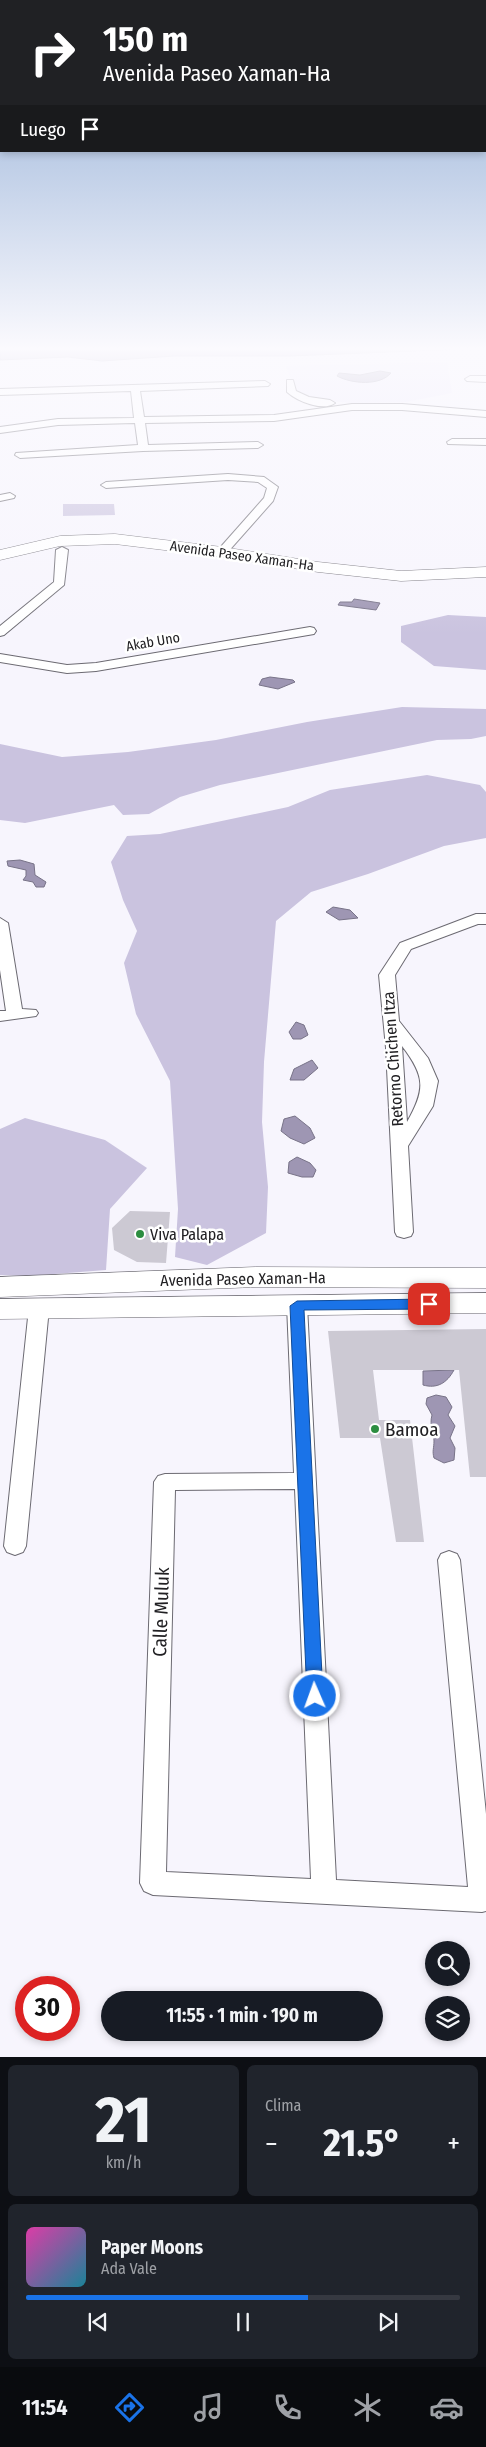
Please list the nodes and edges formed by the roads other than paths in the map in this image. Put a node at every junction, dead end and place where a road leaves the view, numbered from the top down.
1 (142, 442) edge
2 (452, 442) dead end
3 (486, 442) edge
4 (258, 445) dead end
5 (143, 448) junction
6 (20, 455) dead end
7 (106, 485) dead end
8 (62, 550) junction
9 (170, 551) junction
10 (222, 552) junction
11 (0, 555) edge
12 (0, 561) edge
13 (280, 566) junction
14 (486, 572) edge
15 (486, 584) edge
16 (310, 631) dead end
17 (0, 632) edge
18 (0, 658) edge
19 (486, 919) edge
20 (0, 923) edge
21 (15, 1014) edge
22 (392, 1022) junction
23 (400, 1144) junction
24 (404, 1232) dead end
25 (486, 1278) edge
26 (0, 1287) edge
27 (486, 1303) edge
28 (297, 1306) junction
29 (39, 1308) junction
30 (0, 1309) edge
31 (306, 1481) junction
32 (15, 1546) dead end
33 (450, 1560) dead end
34 (324, 1892) junction

1 - 5 street
2 - 3 street
4 - 5 street
5 - 6 street
7 - 10 street
8 - 9 main road, Avenida Paseo Xaman-Ha
8 - 12 main road, Avenida Paseo Xaman-Ha
8 - 17 street
9 - 10 main road, Avenida Paseo Xaman-Ha
9 - 11 main road, Avenida Paseo Xaman-Ha
9 - 13 main road, Avenida Paseo Xaman-Ha
10 - 13 main road, Avenida Paseo Xaman-Ha
13 - 14 main road, Avenida Paseo Xaman-Ha
13 - 15 main road, Avenida Paseo Xaman-Ha
16 - 18 street, Akab Uno
19 - 22 street, Retorno Chichen Itza
20 - 21 street
22 - 23 street, Retorno Chichen Itza
22 - 23 street
23 - 24 street, Retorno Chichen Itza
25 - 26 main road, Avenida Paseo Xaman-Ha
27 - 28 main road, Avenida Paseo Xaman-Ha
28 - 29 main road, Avenida Paseo Xaman-Ha
28 - 31 street
29 - 30 main road, Avenida Paseo Xaman-Ha
29 - 32 street
31 - 34 street
31 - 34 street, Calle Muluk
33 - 34 street

